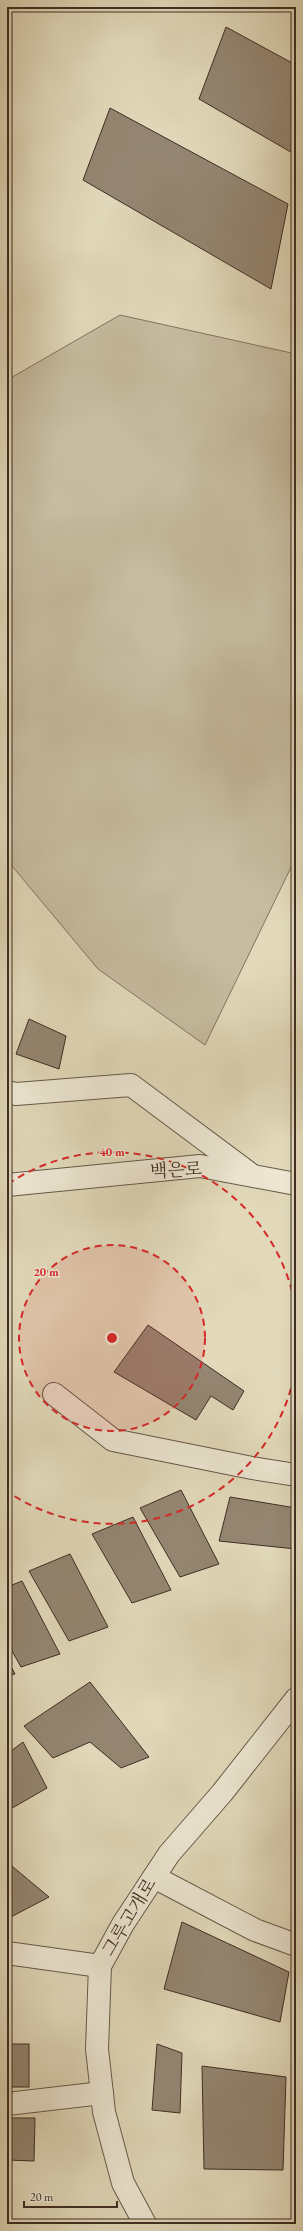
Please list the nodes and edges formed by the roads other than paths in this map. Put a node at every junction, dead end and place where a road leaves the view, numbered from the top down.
1 (7, 1092) edge
2 (253, 1176) junction
3 (296, 1184) edge
4 (7, 1185) edge
5 (54, 1394) dead end
6 (296, 1474) edge
7 (296, 1699) edge
8 (154, 1877) junction
9 (296, 1945) edge
10 (7, 1953) edge
11 (100, 1966) junction
12 (102, 2093) junction
13 (7, 2104) edge
14 (145, 2224) edge

1 - 2 street
2 - 3 street, 백은로
2 - 4 street, 백은로
5 - 6 street
7 - 8 street, 그루고개로
8 - 9 street
8 - 11 street, 그루고개로
10 - 11 street
11 - 12 street, 그루고개로
12 - 13 street
12 - 14 street, 그루고개로

